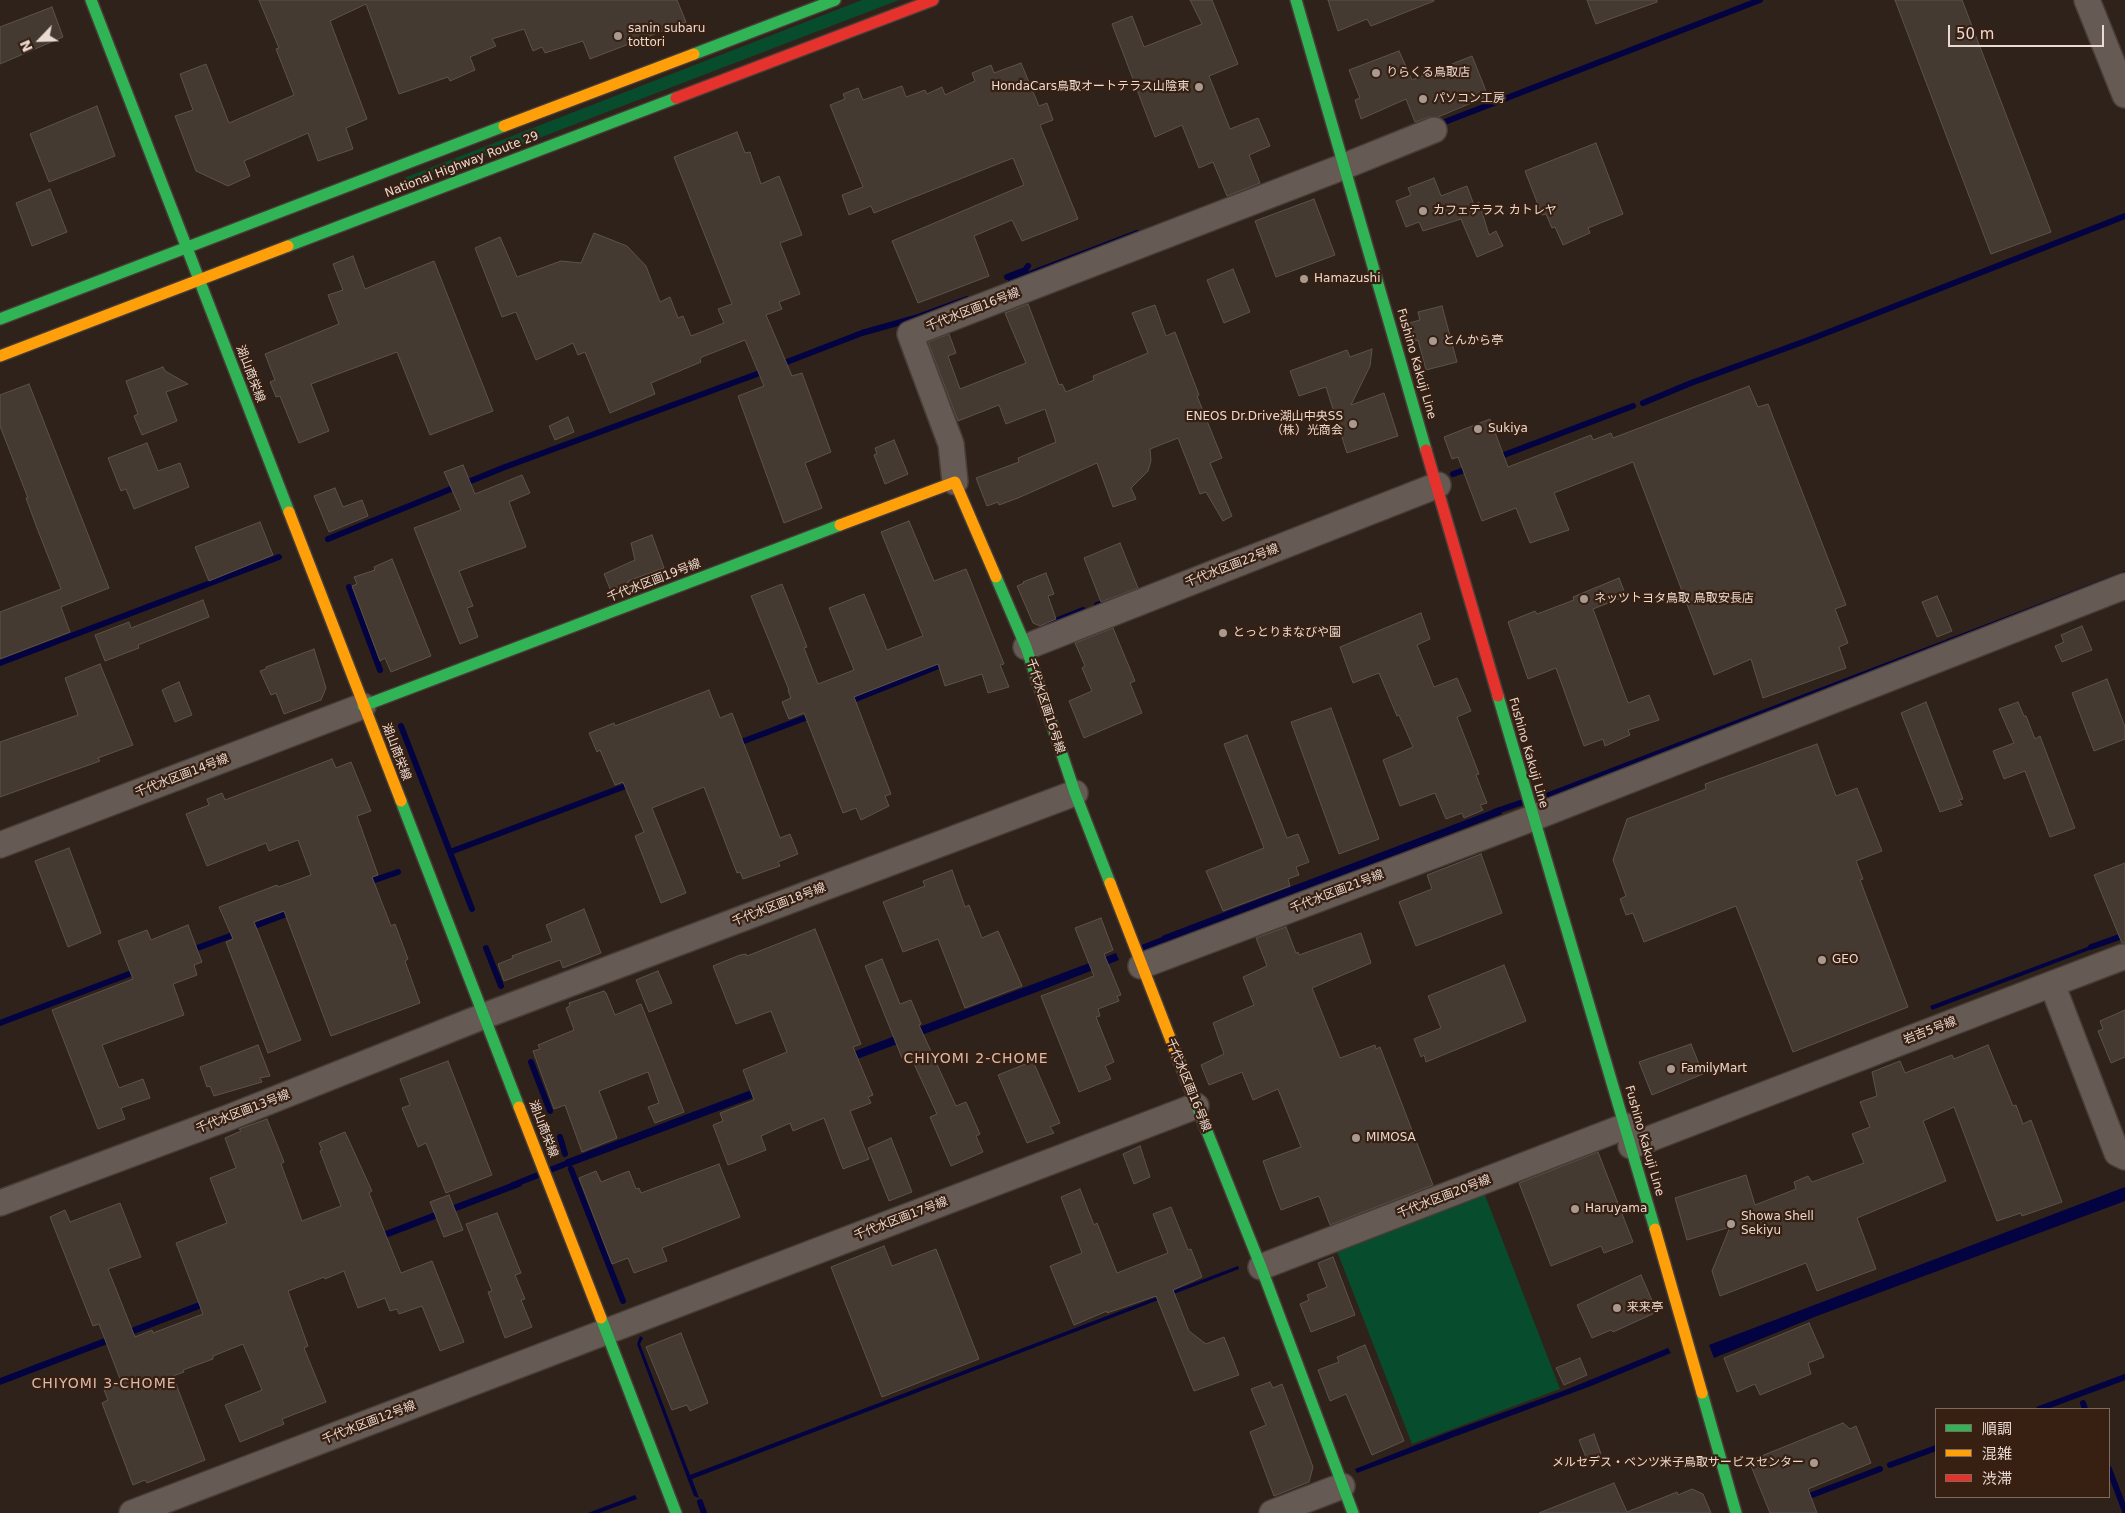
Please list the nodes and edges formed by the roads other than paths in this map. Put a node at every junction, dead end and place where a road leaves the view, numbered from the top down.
1 (91, 0) edge
2 (835, 0) edge
3 (933, 0) edge
4 (1296, 0) edge
5 (2087, 0) edge
6 (2125, 96) edge
7 (1434, 130) dead end
8 (1345, 166) junction
9 (187, 248) junction
10 (199, 280) junction
11 (0, 319) edge
12 (0, 356) edge
13 (955, 482) junction
14 (1438, 486) junction
15 (2125, 586) edge
16 (1026, 647) junction
17 (363, 706) junction
18 (1074, 793) junction
19 (1533, 818) junction
20 (0, 845) edge
21 (2123, 957) dead end
22 (1141, 966) junction
23 (2052, 984) junction
24 (484, 1016) junction
25 (1196, 1106) junction
26 (1629, 1136) junction
27 (2125, 1157) edge
28 (0, 1202) edge
29 (1261, 1267) junction
30 (607, 1332) junction
31 (1342, 1486) junction
32 (132, 1513) edge
33 (676, 1513) edge
34 (1272, 1513) edge
35 (1353, 1513) edge
36 (1736, 1513) edge

1 - 9 main road, 湖山商栄線
2 - 9 main road, National Highway Route 29
3 - 10 main road, National Highway Route 29
4 - 8 main road, Fushino Kakuji Line
5 - 6 street
7 - 8 street
8 - 13 street, 千代水区画16号線
8 - 14 main road, Fushino Kakuji Line
9 - 10 main road, 湖山商栄線
9 - 11 main road, National Highway Route 29
10 - 12 main road, National Highway Route 29
10 - 17 main road, 湖山商栄線
13 - 16 main road, 千代水区画16号線
13 - 17 main road, 千代水区画19号線
14 - 16 street, 千代水区画22号線
14 - 19 main road, Fushino Kakuji Line
15 - 19 street, 千代水区画21号線
16 - 18 main road, 千代水区画16号線
17 - 20 street, 千代水区画14号線
17 - 24 main road, 湖山商栄線
18 - 22 main road, 千代水区画16号線
18 - 24 street, 千代水区画18号線
19 - 22 street, 千代水区画21号線
19 - 26 main road, Fushino Kakuji Line
21 - 23 street, 岩吉5号線
22 - 25 main road, 千代水区画16号線
23 - 26 street, 岩吉5号線
23 - 27 street
24 - 28 street, 千代水区画13号線
24 - 30 main road, 湖山商栄線
25 - 29 main road, 千代水区画16号線
25 - 30 street, 千代水区画17号線
26 - 29 street, 千代水区画20号線
26 - 36 main road, Fushino Kakuji Line
29 - 31 main road, 千代水区画16号線
30 - 32 street, 千代水区画12号線
30 - 33 main road, 湖山商栄線
31 - 34 street
31 - 35 main road, 千代水区画16号線

